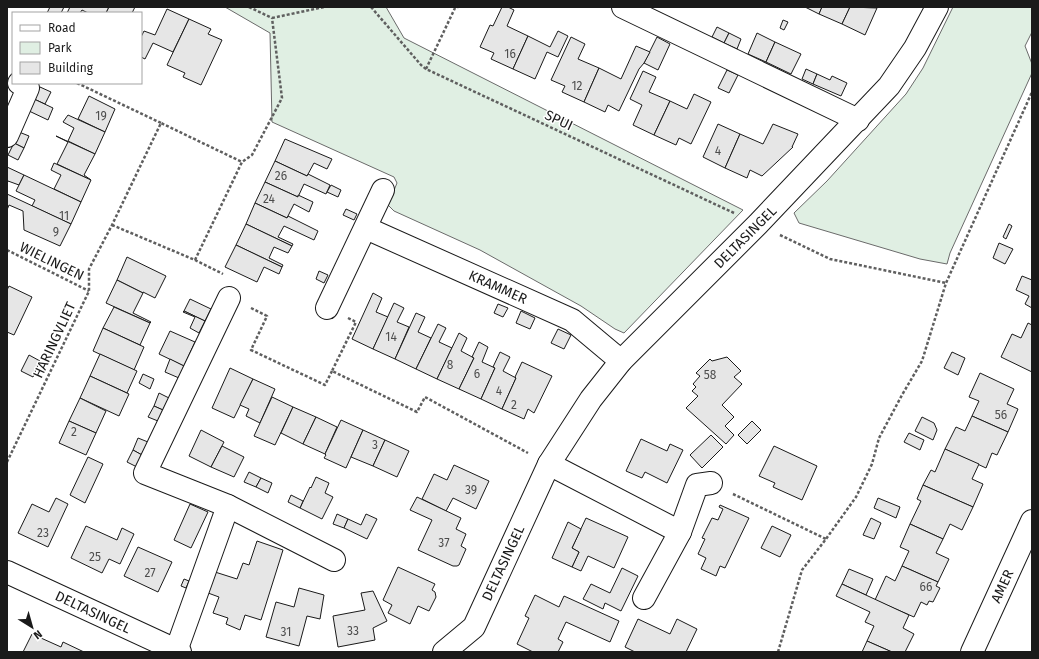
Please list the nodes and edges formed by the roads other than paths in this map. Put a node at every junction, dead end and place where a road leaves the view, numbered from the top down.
1 (623, 7) edge
2 (938, 7) edge
3 (21, 84) edge
4 (858, 120) junction
5 (7, 136) edge
6 (383, 190) dead end
7 (366, 228) junction
8 (229, 298) road end
9 (328, 308) road end
10 (621, 361) junction
11 (549, 464) junction
12 (711, 483) road end
13 (228, 506) junction
14 (1032, 521) edge
15 (680, 532) junction
16 (334, 560) dead end
17 (7, 572) edge
18 (644, 598) dead end
19 (178, 651) edge
20 (444, 652) edge
21 (972, 652) edge

1 - 4 street
2 - 4 street, DELTASINGEL
3 - 5 street
4 - 10 street, DELTASINGEL
6 - 7 street
7 - 9 street
7 - 10 street, KRAMMER
8 - 13 street
10 - 11 street, DELTASINGEL
11 - 15 street
11 - 20 street, DELTASINGEL
12 - 15 street
13 - 16 street
13 - 19 street
14 - 21 street, AMER
15 - 18 street
17 - 19 street, DELTASINGEL

